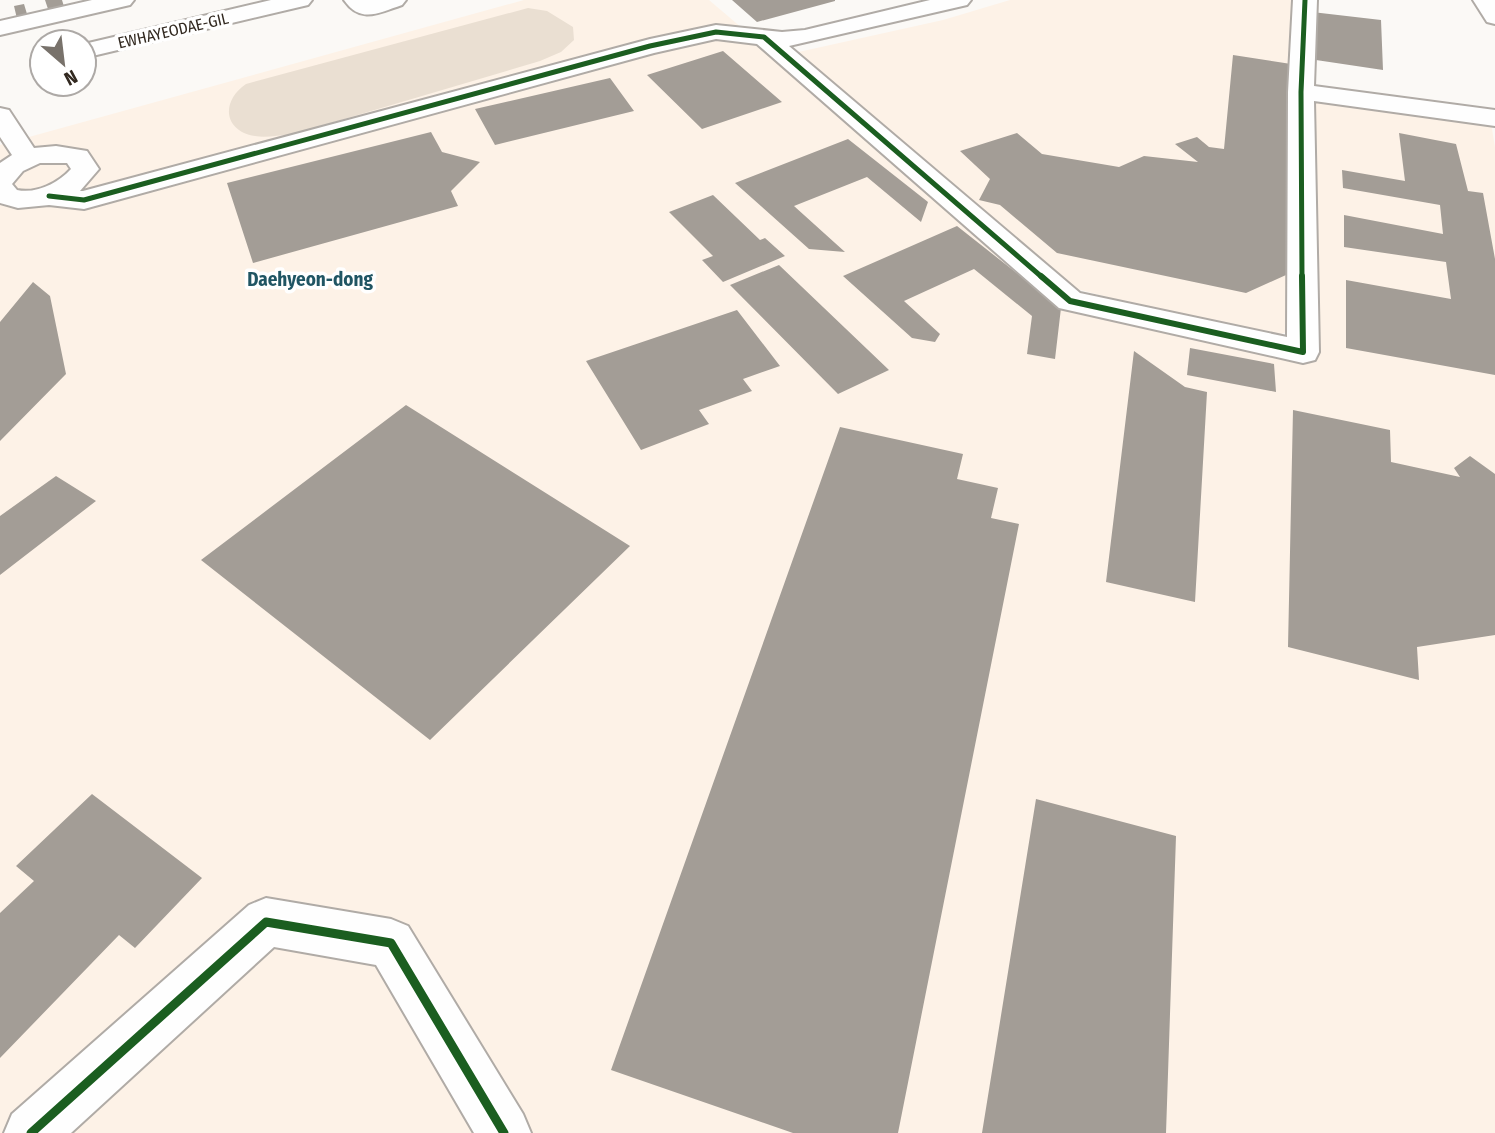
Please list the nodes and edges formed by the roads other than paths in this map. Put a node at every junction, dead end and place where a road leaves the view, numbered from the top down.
1 (122, 0) edge
2 (300, 0) edge
3 (356, 0) edge
4 (394, 0) edge
5 (959, 0) edge
6 (1305, 0) edge
7 (0, 28) edge
8 (764, 37) junction
9 (98, 48) edge
10 (1301, 92) junction
11 (0, 116) edge
12 (1495, 118) edge
13 (28, 159) junction
14 (1, 189) edge
15 (49, 196) junction
16 (31, 1133) edge
17 (504, 1133) edge

1 - 7 street
2 - 9 street, EWHAYEODAE-GIL
3 - 4 street
5 - 8 street
6 - 10 street
8 - 10 street
8 - 15 street
10 - 12 street
11 - 13 street
13 - 14 street
13 - 15 street
14 - 15 street
16 - 17 street

